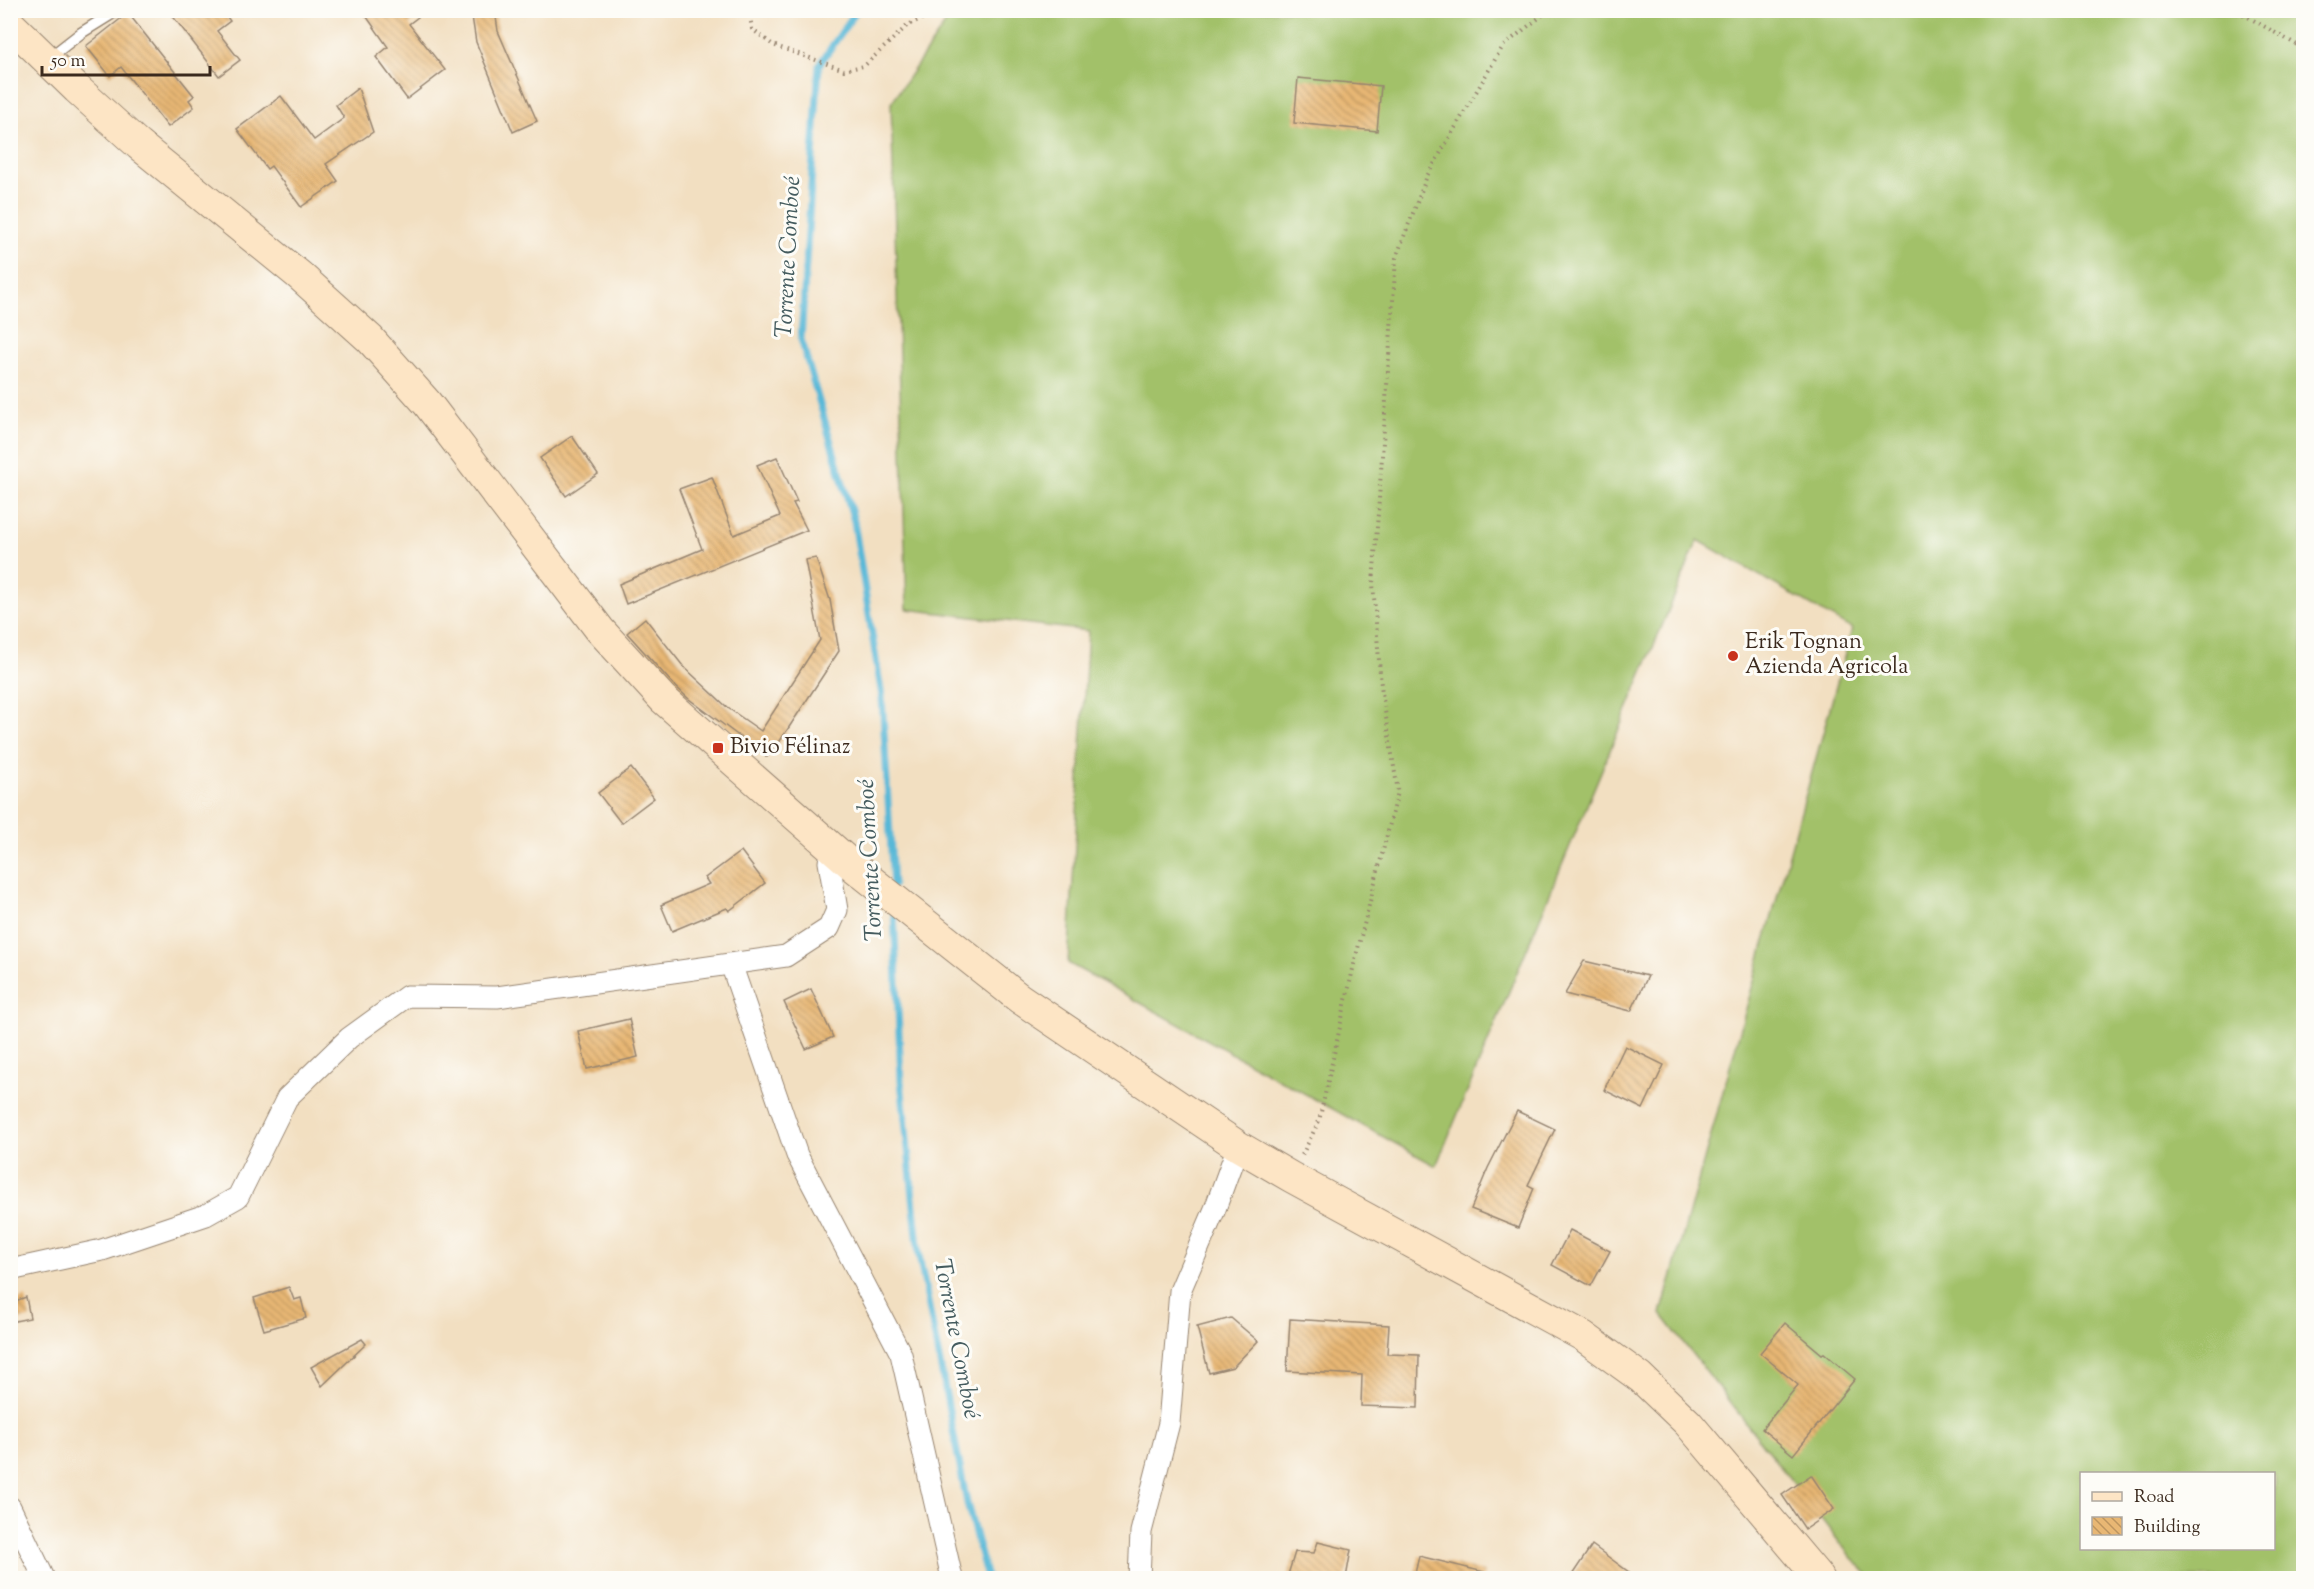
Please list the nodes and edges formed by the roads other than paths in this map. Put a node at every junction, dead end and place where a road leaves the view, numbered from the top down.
1 (118, 10) edge
2 (10, 24) edge
3 (47, 60) junction
4 (845, 859) junction
5 (731, 964) junction
6 (1238, 1146) junction
7 (10, 1270) edge
8 (10, 1507) edge
9 (44, 1578) edge
10 (952, 1578) edge
11 (1139, 1578) edge
12 (1819, 1578) edge

1 - 3 lane
2 - 3 main road
3 - 4 main road
4 - 5 street
4 - 6 main road
5 - 7 street
5 - 10 street
6 - 11 street
6 - 12 main road
8 - 9 street

